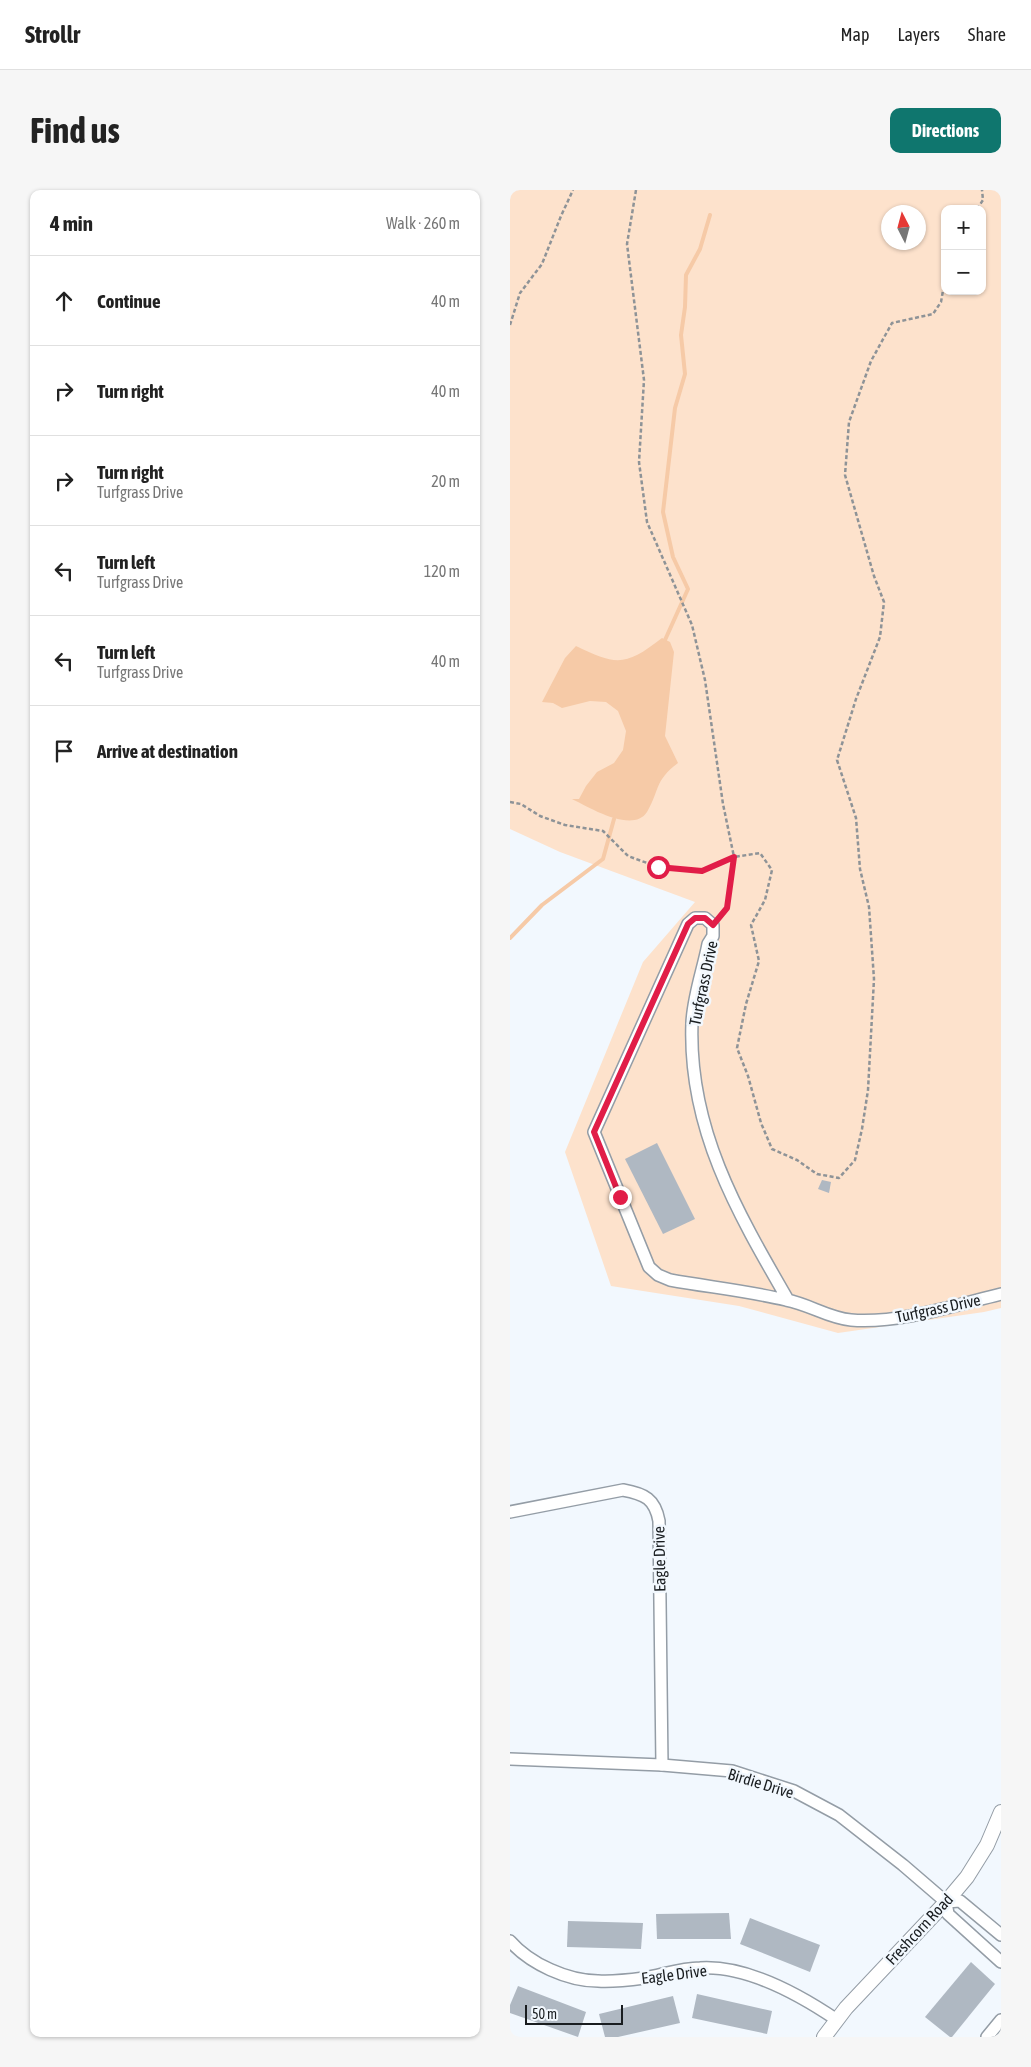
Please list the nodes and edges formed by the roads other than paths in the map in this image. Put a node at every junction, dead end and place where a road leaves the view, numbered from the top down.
1 (1001, 1294) edge
2 (788, 1300) junction
3 (510, 1512) edge
4 (510, 1759) edge
5 (662, 1765) junction
6 (1001, 1812) edge
7 (946, 1902) junction
8 (1001, 1935) edge
9 (510, 1941) edge
10 (1001, 1962) edge
11 (837, 2020) junction
12 (1001, 2020) edge
13 (824, 2037) edge
14 (987, 2037) edge

1 - 2 street, Turfgrass Drive
2 - 2 street, Turfgrass Drive
3 - 5 street, Eagle Drive
4 - 5 street, Birdie Drive
5 - 7 street, Birdie Drive
6 - 7 street, Freshcorn Road
7 - 8 street
7 - 10 street
7 - 11 street, Freshcorn Road
9 - 11 street, Eagle Drive
11 - 13 street, Freshcorn Road
12 - 14 street

